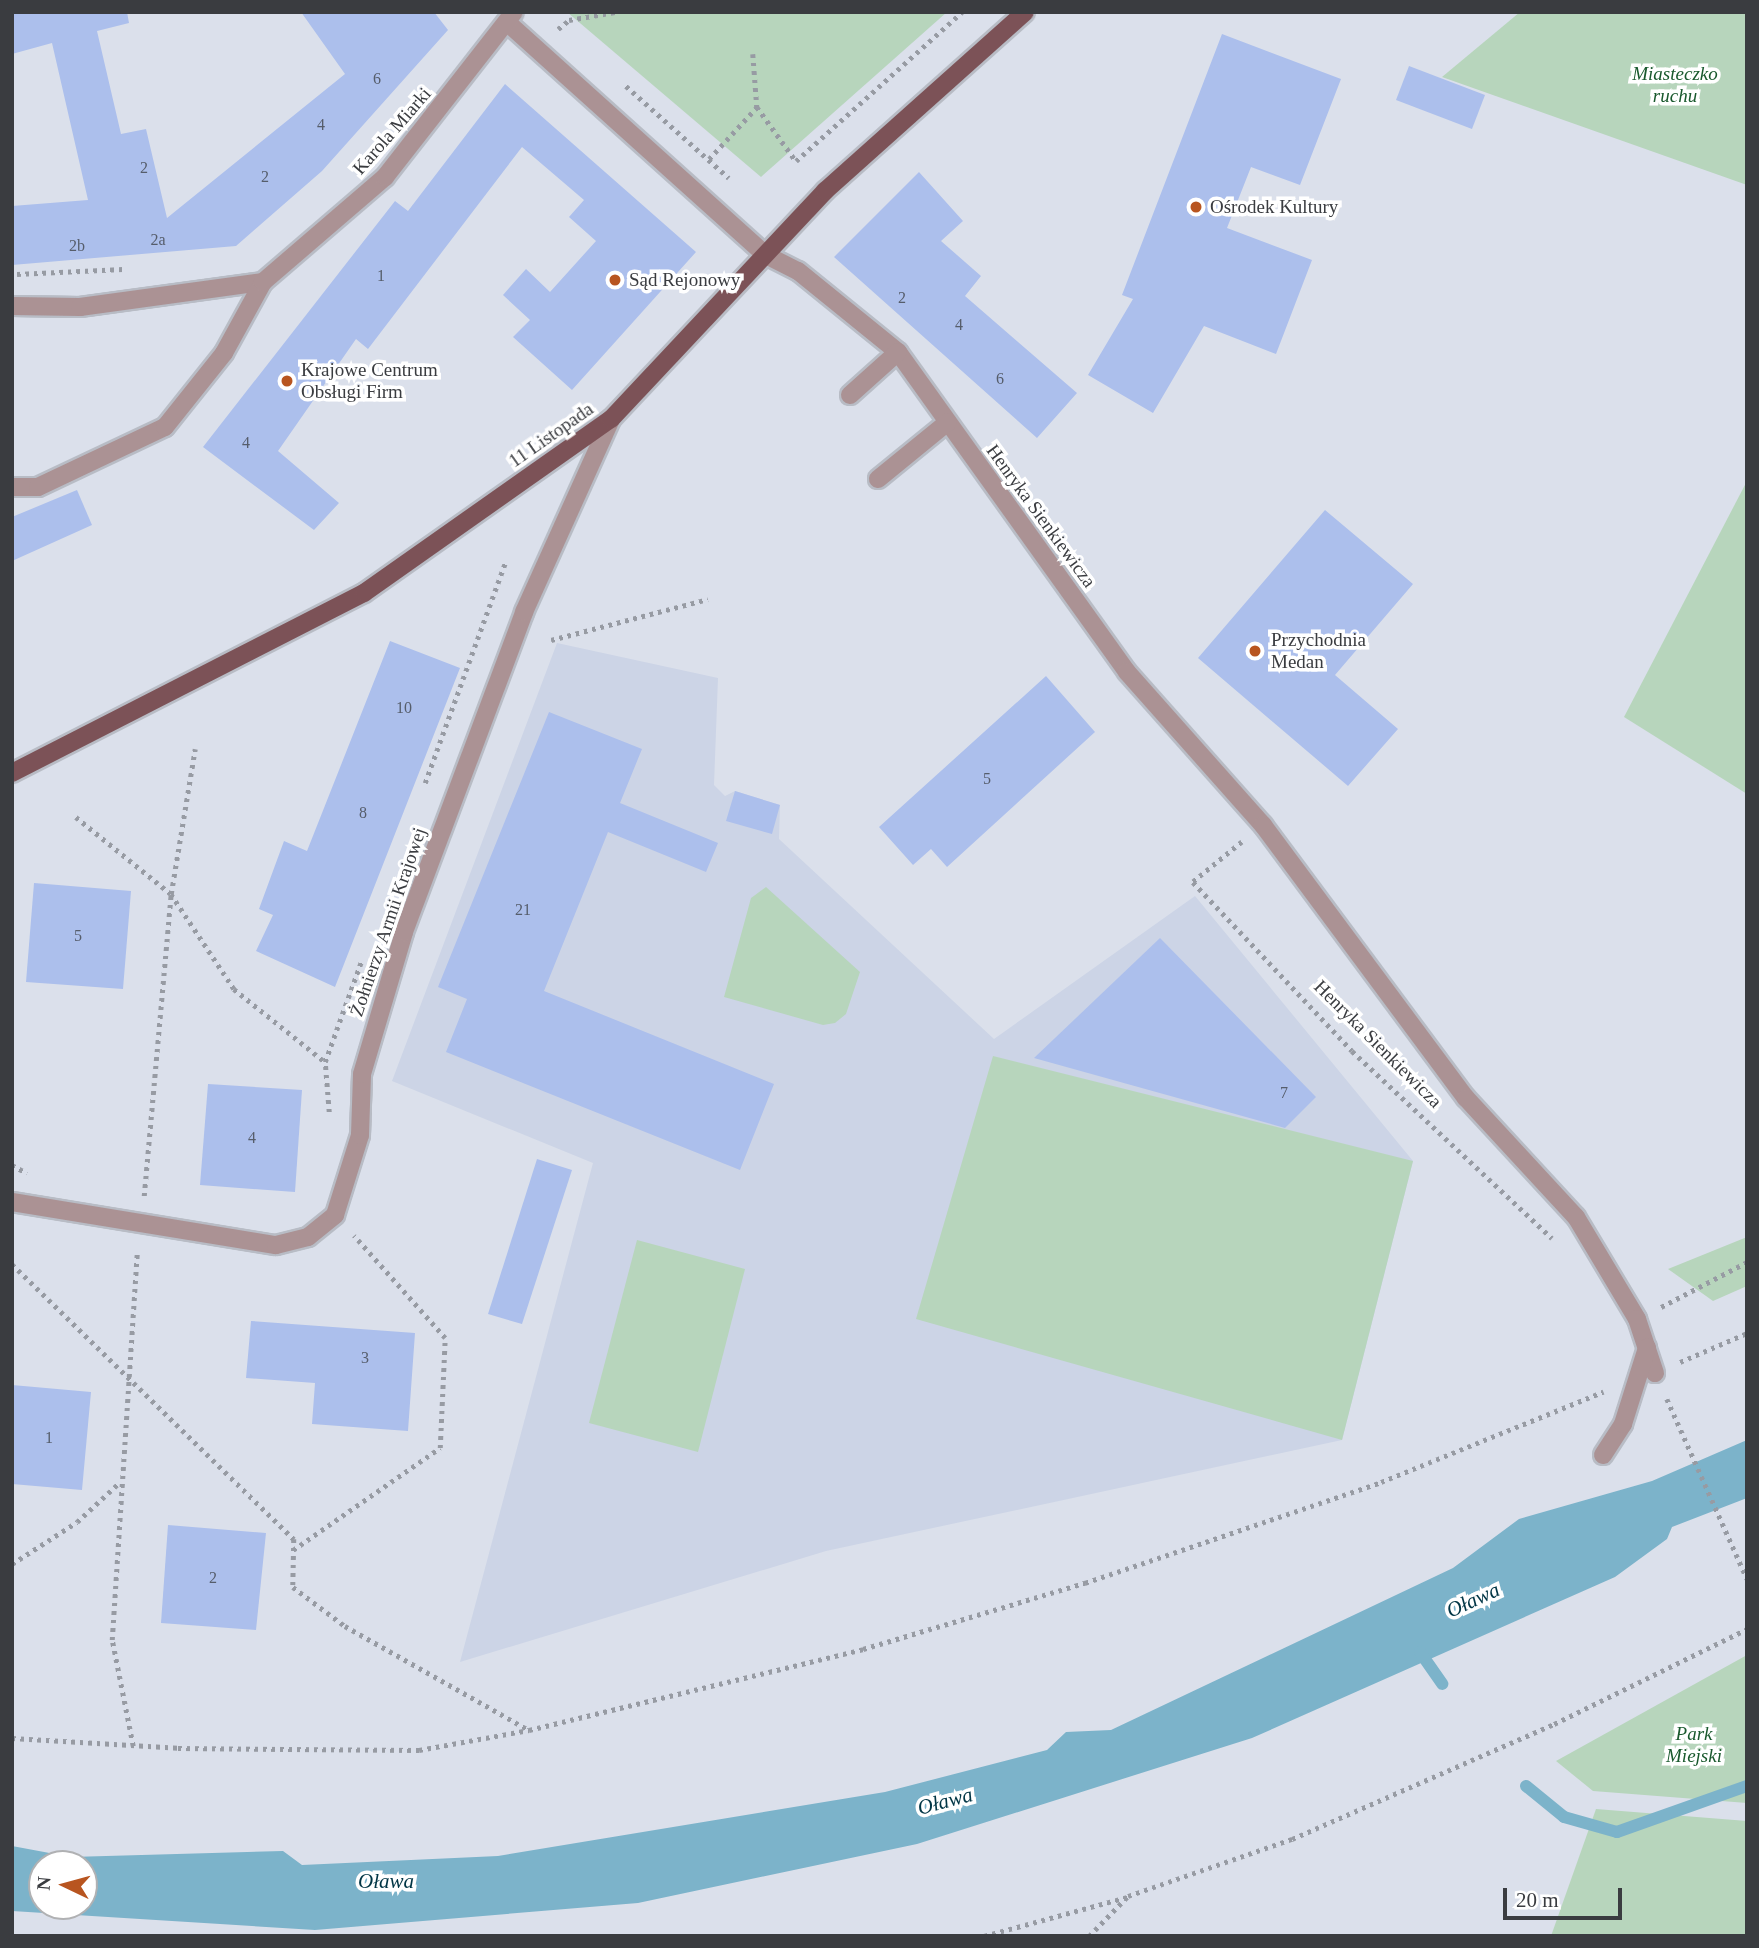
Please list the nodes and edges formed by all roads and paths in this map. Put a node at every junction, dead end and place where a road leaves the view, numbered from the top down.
1 (962, 12) edge
2 (1025, 12) edge
3 (511, 18) edge
4 (559, 28) dead end
5 (569, 37) dead end
6 (753, 54) dead end
7 (620, 80) dead end
8 (757, 107) junction
9 (709, 159) junction
10 (731, 180) dead end
11 (766, 256) junction
12 (135, 268) dead end
13 (12, 274) edge
14 (263, 282) junction
15 (12, 306) edge
16 (898, 352) junction
17 (850, 395) dead end
18 (611, 419) junction
19 (948, 422) junction
20 (878, 479) dead end
21 (12, 487) edge
22 (505, 563) dead end
23 (708, 599) dead end
24 (551, 640) dead end
25 (195, 749) dead end
26 (12, 773) edge
27 (422, 793) dead end
28 (76, 817) dead end
29 (1263, 825) junction
30 (171, 894) junction
31 (366, 949) dead end
32 (326, 1062) junction
33 (329, 1117) dead end
34 (12, 1202) edge
35 (335, 1215) junction
36 (139, 1224) junction
37 (1561, 1245) dead end
38 (1747, 1262) edge
39 (12, 1264) edge
40 (1637, 1319) junction
41 (1647, 1348) junction
42 (1655, 1373) joint
43 (129, 1376) junction
44 (1607, 1390) dead end
45 (1603, 1455) dead end
46 (121, 1481) junction
47 (293, 1550) junction
48 (12, 1564) edge
49 (1747, 1579) edge
50 (1747, 1629) edge
51 (529, 1730) junction
52 (12, 1738) edge
53 (134, 1746) junction
54 (1128, 1896) junction
55 (984, 1936) edge
56 (1089, 1936) edge

1 - 8 path
2 - 11 main road, 11 Listopada
3 - 11 street, Karola Miarki
3 - 14 street, Karola Miarki
4 - 5 path
6 - 8 path
7 - 9 path
8 - 9 path
9 - 10 path
11 - 16 street, Henryka Sienkiewicza
11 - 18 main road, 11 Listopada
12 - 13 path
14 - 15 street
14 - 21 street
16 - 17 street
16 - 19 street, Henryka Sienkiewicza
18 - 26 main road, 11 Listopada
18 - 35 street, Żołnierzy Armii Krajowej
19 - 20 street
19 - 29 street, Henryka Sienkiewicza
22 - 27 path
23 - 24 path
25 - 30 path
28 - 30 path
29 - 37 path, Henryka Sienkiewicza
29 - 40 street, Henryka Sienkiewicza
30 - 32 path
30 - 36 path
31 - 32 path
32 - 33 path
34 - 36 street
35 - 36 street
35 - 47 path
36 - 43 path
38 - 40 path
39 - 43 path
40 - 41 street, Henryka Sienkiewicza
41 - 42 street, Henryka Sienkiewicza
41 - 45 street
42 - 49 path
43 - 46 path
43 - 47 path
44 - 51 path
46 - 48 path
46 - 53 path
47 - 51 path
50 - 54 path
51 - 53 path
52 - 53 path
54 - 55 path
54 - 56 path

